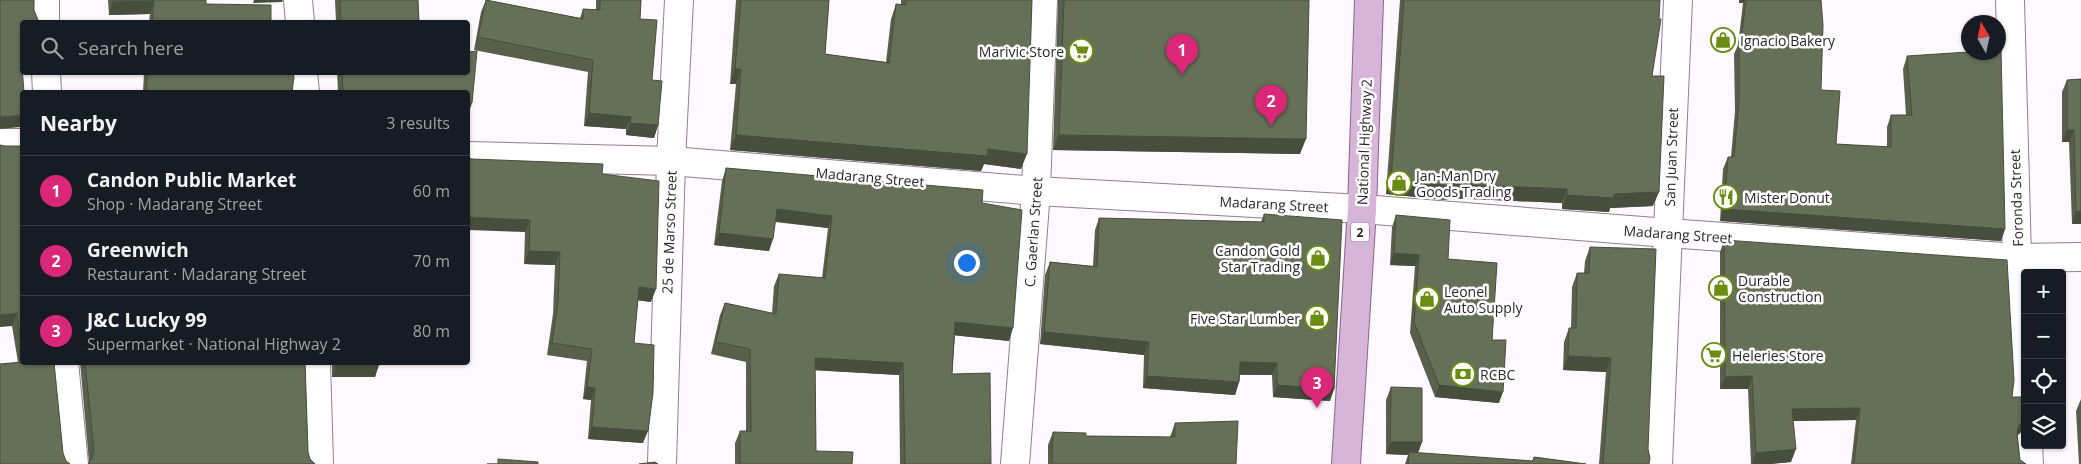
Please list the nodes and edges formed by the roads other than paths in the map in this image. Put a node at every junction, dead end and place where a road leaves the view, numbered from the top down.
1 (45, 0) edge
2 (298, 0) edge
3 (678, 0) edge
4 (1043, 0) edge
5 (1369, 0) edge
6 (1678, 0) edge
7 (2010, 0) edge
8 (45, 20) edge
9 (300, 20) edge
10 (46, 75) edge
11 (303, 75) edge
12 (46, 90) edge
13 (304, 90) edge
14 (0, 143) edge
15 (20, 143) edge
16 (470, 156) edge
17 (671, 161) junction
18 (1036, 191) junction
19 (1362, 209) junction
20 (1668, 233) junction
21 (2081, 257) edge
22 (2017, 258) junction
23 (2023, 359) edge
24 (64, 365) edge
25 (316, 365) edge
26 (2028, 449) edge
27 (74, 464) edge
28 (319, 464) edge
29 (662, 464) edge
30 (1016, 464) edge
31 (1346, 464) edge
32 (1658, 464) edge
33 (2029, 464) edge

1 - 8 street
2 - 9 street
3 - 17 street, 25 de Marso Street
4 - 18 street, C. Gaerlan Street
5 - 19 main road, National Highway 2 / 2
6 - 20 street, San Juan Street
7 - 22 street, Foronda Street
10 - 12 street
11 - 13 street
14 - 15 street
16 - 17 street, Madarang Street
17 - 18 street, Madarang Street
17 - 29 street, 25 de Marso Street
18 - 19 street, Madarang Street
18 - 30 street, C. Gaerlan Street
19 - 20 street, Madarang Street
19 - 31 main road, National Highway 2 / 2
20 - 22 street, Madarang Street
20 - 32 street, San Juan Street
21 - 22 street, Madarang Street
22 - 23 street, Foronda Street
24 - 27 street
25 - 28 street
26 - 33 street

